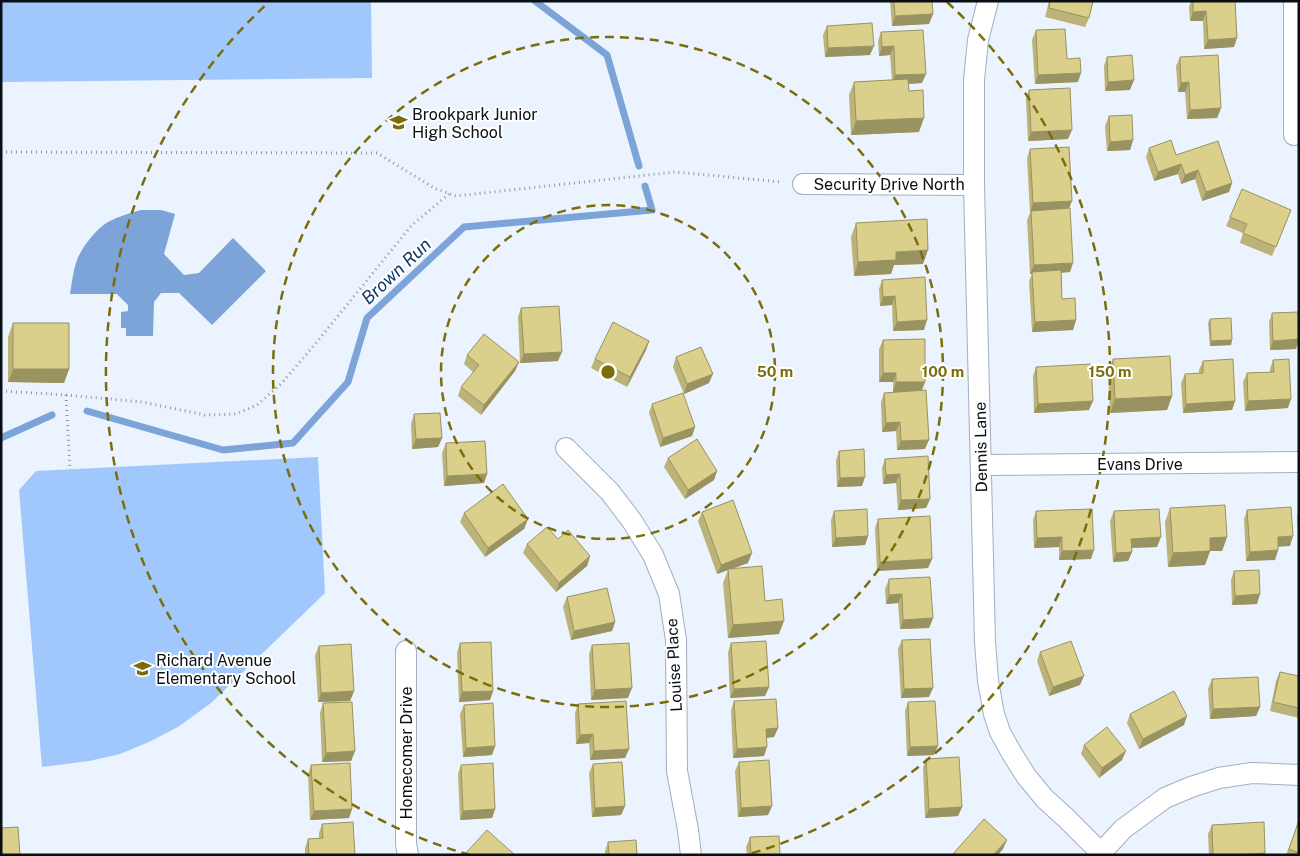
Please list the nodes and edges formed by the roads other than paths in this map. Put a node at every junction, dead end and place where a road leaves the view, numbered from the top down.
1 (988, 1) edge
2 (1294, 1) edge
3 (1294, 134) dead end
4 (803, 184) road end
5 (974, 185) junction
6 (566, 448) dead end
7 (1299, 462) edge
8 (981, 465) junction
9 (406, 651) dead end
10 (1299, 775) edge
11 (1101, 854) edge
12 (408, 855) edge
13 (690, 855) edge

1 - 5 street, Dennis Lane
2 - 3 street
4 - 5 street, Security Drive North
5 - 8 street, Dennis Lane
6 - 13 street, Louise Place
7 - 8 street, Evans Drive
8 - 11 street, Dennis Lane
9 - 12 street, Homecomer Drive
10 - 11 street

